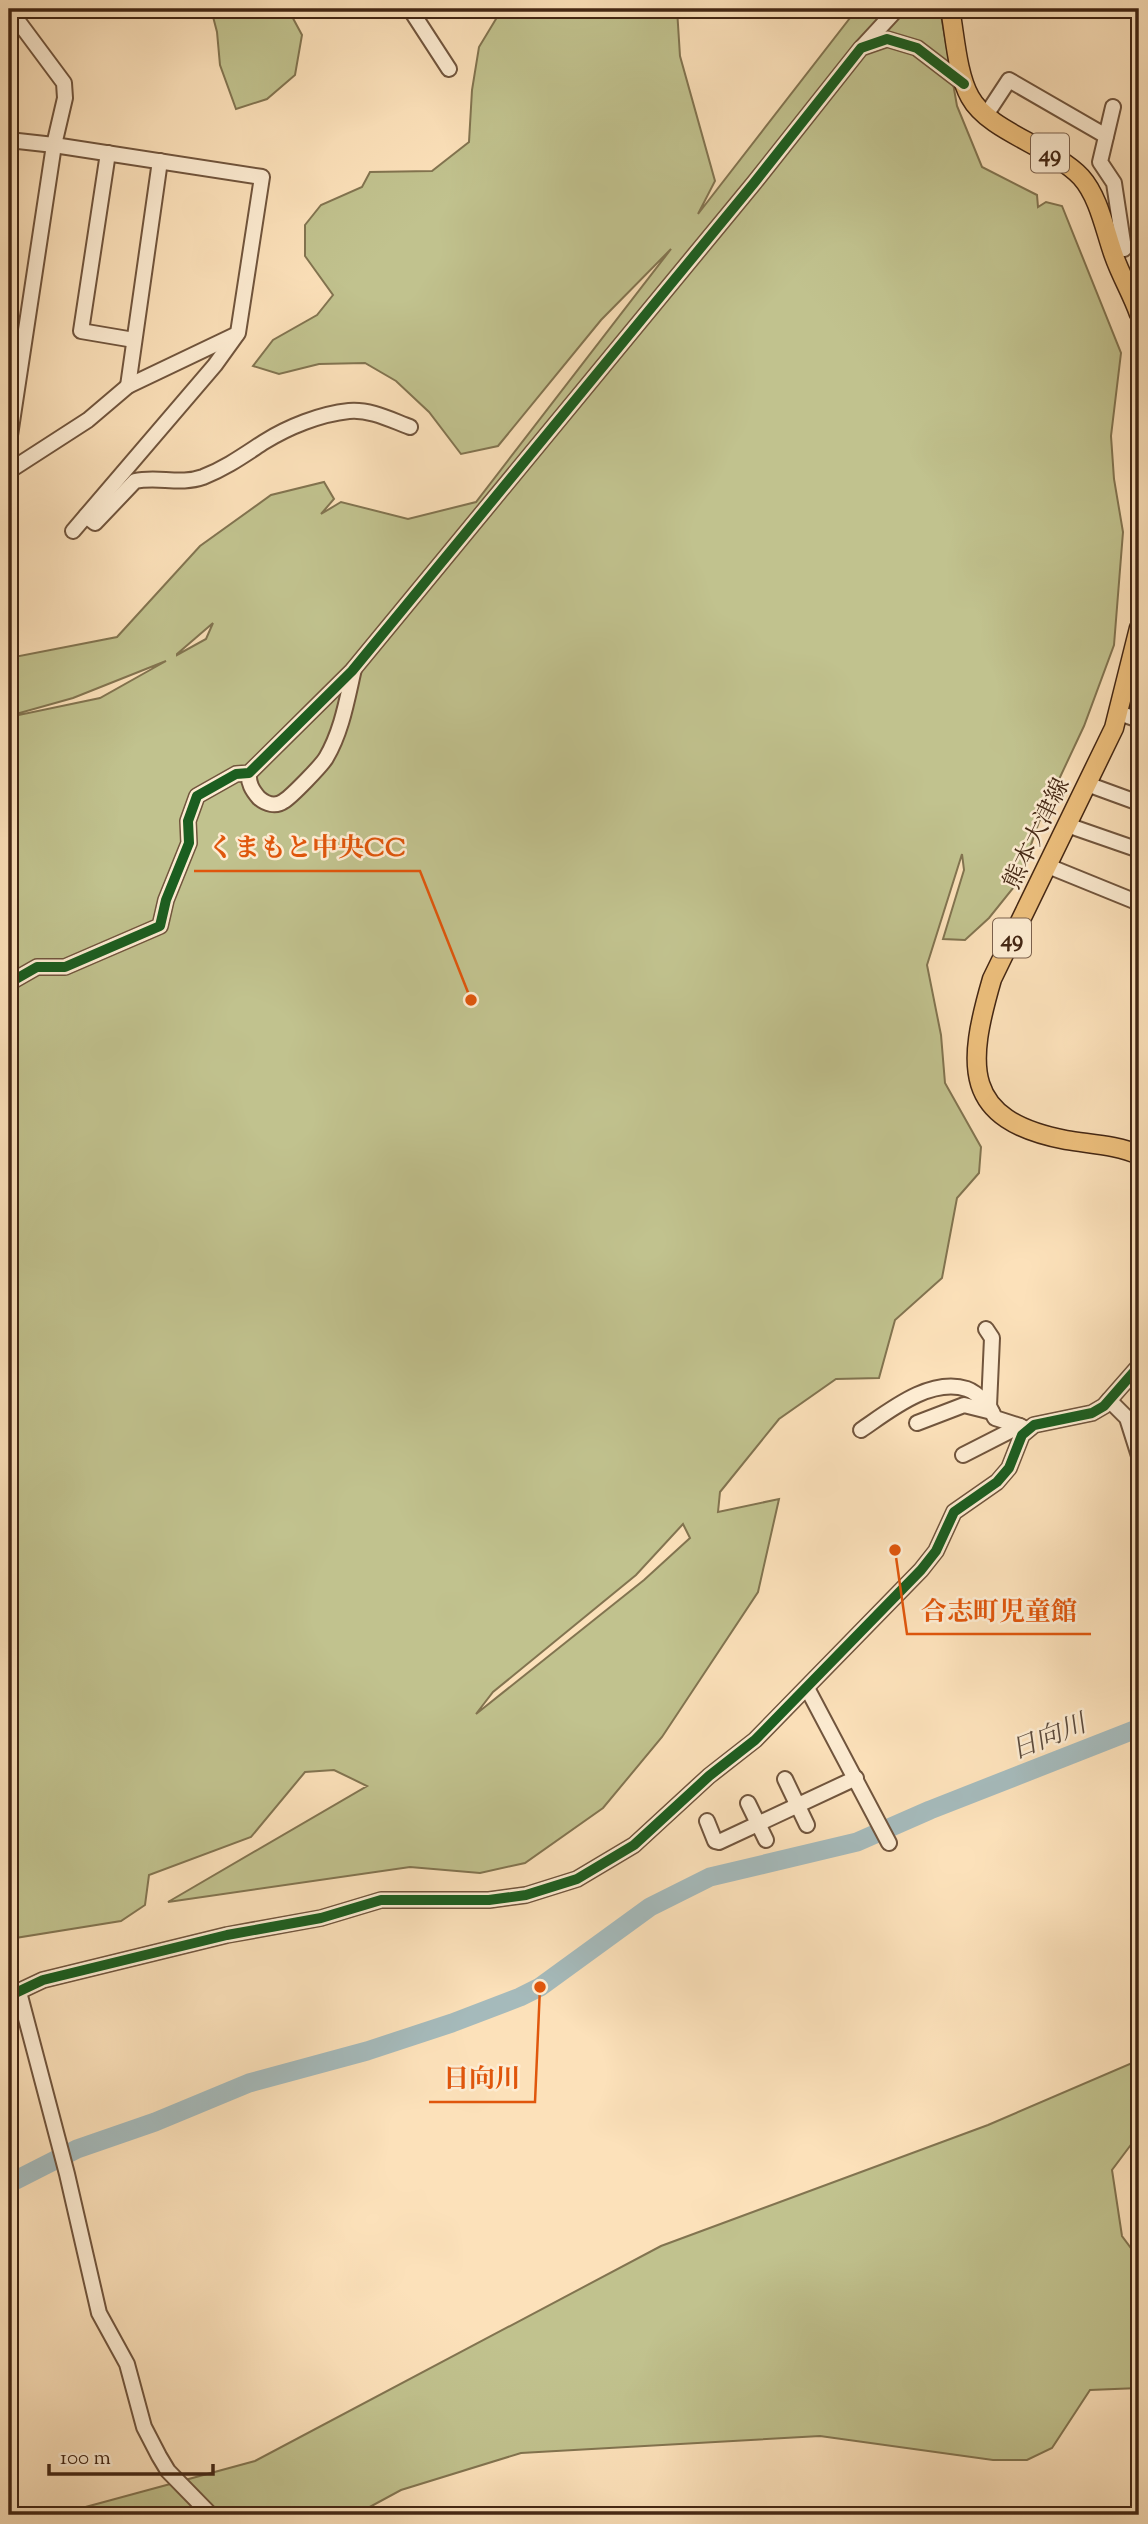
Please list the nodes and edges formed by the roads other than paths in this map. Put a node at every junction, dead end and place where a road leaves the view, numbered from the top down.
1 (9, 9) edge
2 (410, 9) edge
3 (897, 9) edge
4 (950, 9) edge
5 (861, 48) junction
6 (449, 69) dead end
7 (964, 84) junction
8 (1113, 107) dead end
9 (986, 116) junction
10 (1106, 136) junction
11 (9, 140) edge
12 (54, 145) junction
13 (108, 153) junction
14 (160, 161) junction
15 (1139, 247) edge
16 (1118, 249) junction
17 (1138, 305) edge
18 (238, 333) junction
19 (134, 340) junction
20 (128, 386) junction
21 (410, 427) dead end
22 (9, 442) edge
23 (9, 471) edge
24 (86, 516) junction
25 (73, 531) dead end
26 (1139, 628) edge
27 (354, 668) junction
28 (1119, 713) junction
29 (1139, 720) edge
30 (249, 774) junction
31 (1087, 784) junction
32 (1139, 803) edge
33 (1067, 825) junction
34 (1139, 850) edge
35 (1048, 866) junction
36 (1139, 903) edge
37 (9, 984) edge
38 (1139, 1155) edge
39 (986, 1328) dead end
40 (1139, 1366) edge
41 (1109, 1400) junction
42 (991, 1409) junction
43 (917, 1423) dead end
44 (1024, 1428) junction
45 (861, 1430) dead end
46 (963, 1455) dead end
47 (1139, 1456) edge
48 (807, 1688) junction
49 (856, 1777) junction
50 (785, 1780) dead end
51 (748, 1803) dead end
52 (797, 1804) junction
53 (707, 1821) dead end
54 (758, 1822) junction
55 (807, 1825) dead end
56 (766, 1840) dead end
57 (889, 1843) dead end
58 (14, 1994) edge
59 (211, 2515) edge

1 - 12 street
2 - 6 street
3 - 5 street
4 - 7 main road, 49
5 - 7 street
5 - 27 street
7 - 9 main road, 49
8 - 10 street
9 - 10 street
9 - 16 main road, 49
10 - 16 street
11 - 12 street
12 - 13 street
12 - 22 street
13 - 14 street
13 - 19 street
14 - 18 street
14 - 19 street
15 - 16 street
16 - 17 main road, 49
18 - 20 street
18 - 24 street
19 - 20 street
20 - 23 street
21 - 24 street
24 - 25 street
26 - 28 main road, 熊本大津線 / 49
27 - 30 street
27 - 30 street
28 - 29 street
28 - 31 main road, 熊本大津線 / 49
30 - 37 street
31 - 32 street
31 - 33 main road, 熊本大津線 / 49
33 - 34 street
33 - 35 main road, 熊本大津線 / 49
35 - 36 street
35 - 38 main road, 熊本大津線 / 49
39 - 42 street
40 - 41 street
41 - 44 street
41 - 47 street
42 - 43 street
42 - 44 street
42 - 45 street
44 - 46 street
44 - 48 street
48 - 49 street
48 - 58 street
49 - 52 street
49 - 57 street
50 - 52 street
51 - 54 street
52 - 54 street
52 - 55 street
53 - 54 street
54 - 56 street
58 - 59 street

